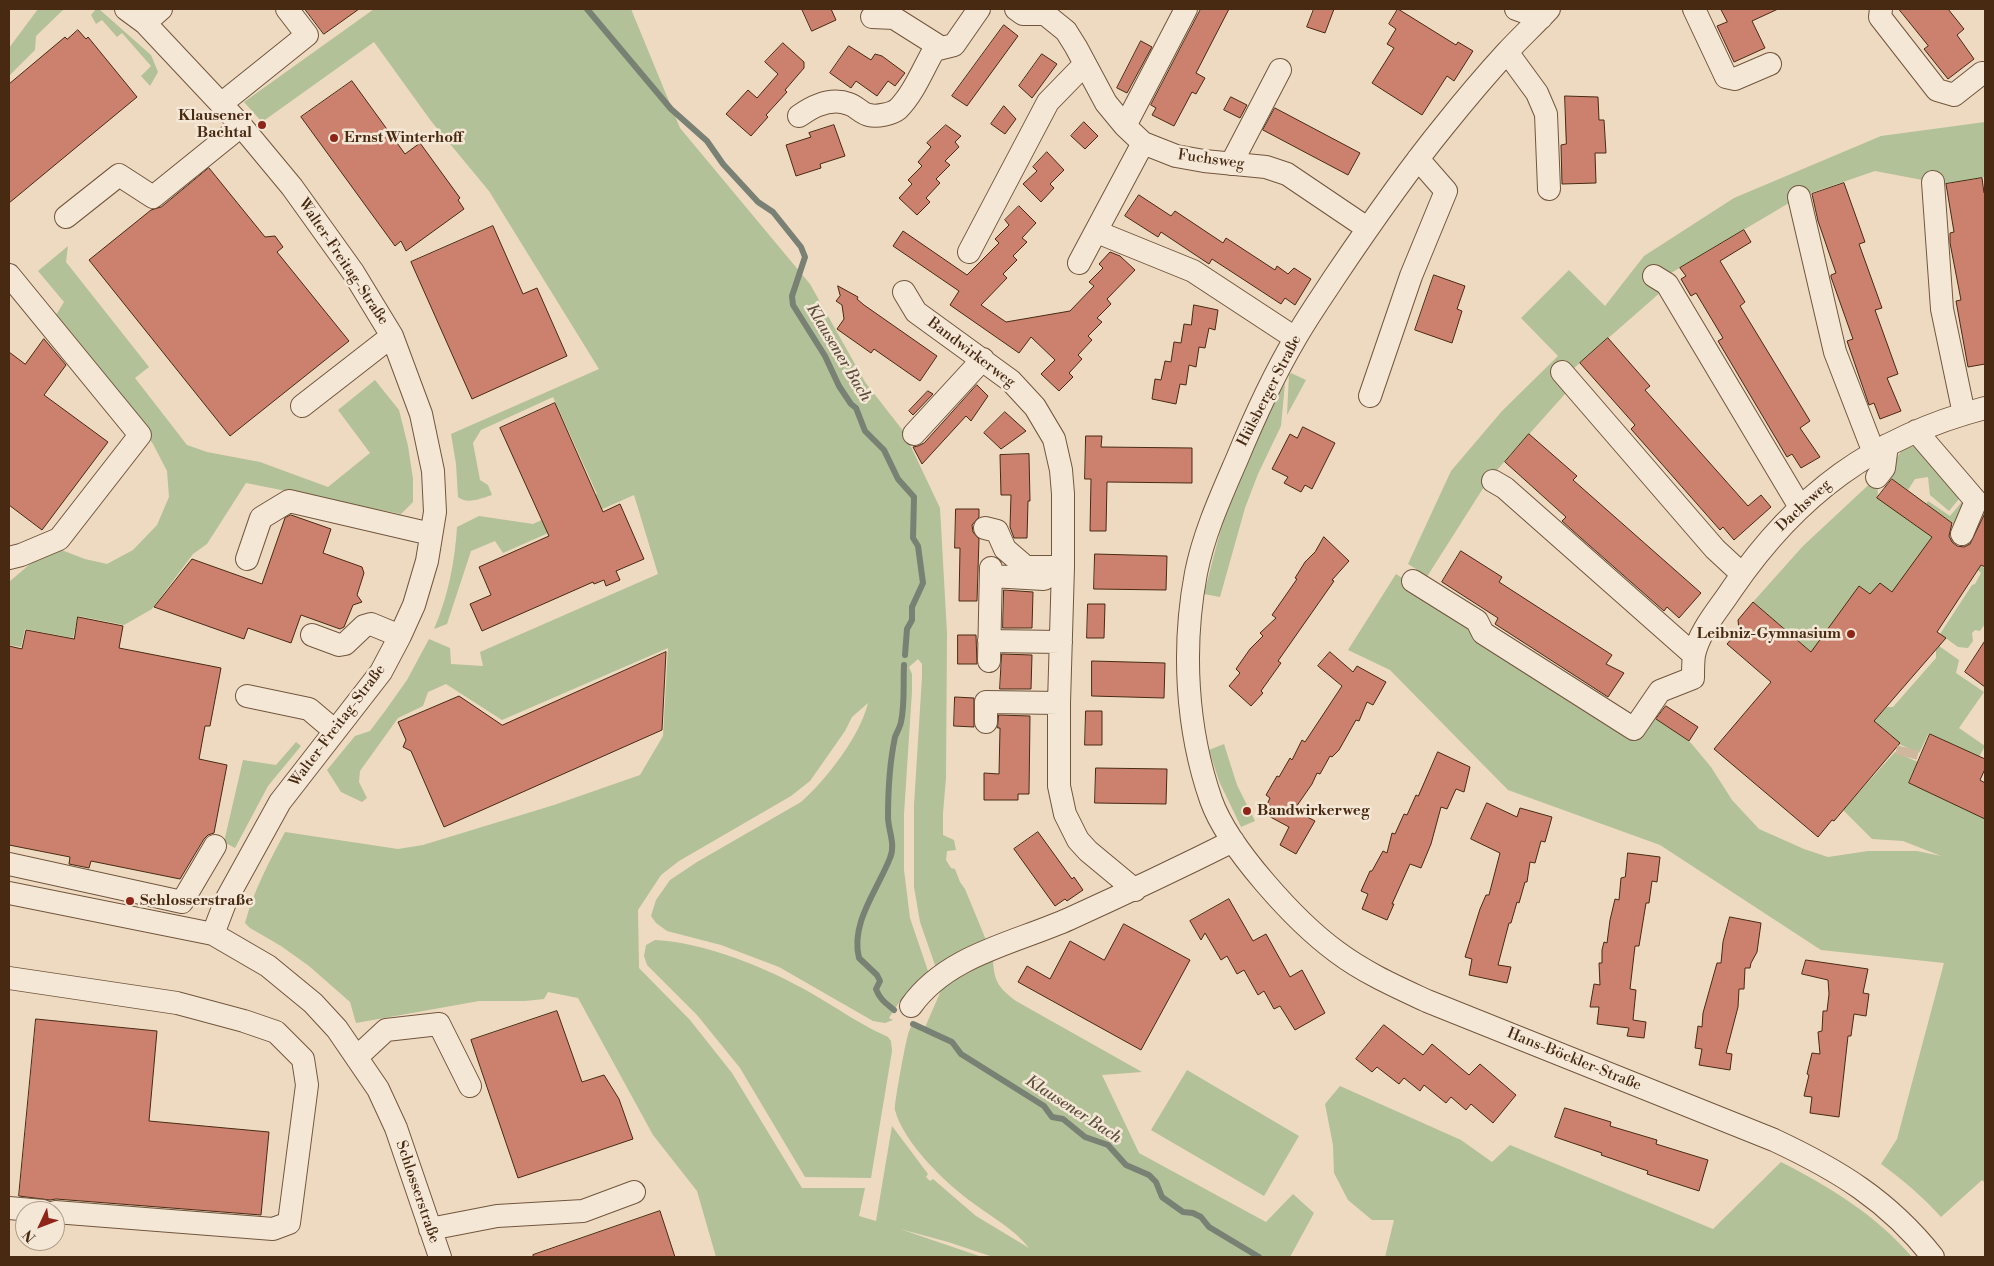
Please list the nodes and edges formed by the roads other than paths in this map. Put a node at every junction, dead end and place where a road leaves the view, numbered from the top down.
1 (126, 9) edge
2 (287, 9) edge
3 (979, 9) edge
4 (1016, 9) edge
5 (1186, 9) edge
6 (1516, 9) edge
7 (1694, 9) edge
8 (1881, 9) edge
9 (1545, 13) edge
10 (1059, 15) edge
11 (153, 16) edge
12 (872, 17) dead end
13 (940, 47) junction
14 (1507, 52) junction
15 (1085, 64) junction
16 (1770, 64) dead end
17 (1280, 70) dead end
18 (1982, 73) dead end
19 (221, 104) junction
20 (799, 116) dead end
21 (241, 126) junction
22 (1125, 126) junction
23 (1143, 143) junction
24 (1418, 159) junction
25 (1231, 164) junction
26 (1933, 182) dead end
27 (1550, 189) dead end
28 (1799, 197) dead end
29 (66, 217) dead end
30 (1367, 228) junction
31 (1097, 232) junction
32 (969, 252) dead end
33 (1079, 263) dead end
34 (9, 275) edge
35 (1654, 276) dead end
36 (904, 292) dead end
37 (392, 336) junction
38 (1295, 338) junction
39 (982, 359) junction
40 (1562, 372) dead end
41 (1370, 396) dead end
42 (302, 406) dead end
43 (1985, 408) edge
44 (1964, 414) junction
45 (1916, 431) junction
46 (914, 434) dead end
47 (1880, 449) junction
48 (1877, 477) dead end
49 (1493, 480) dead end
50 (1800, 507) junction
51 (985, 528) dead end
52 (431, 534) junction
53 (1962, 534) dead end
54 (9, 558) edge
55 (247, 559) dead end
56 (1063, 573) junction
57 (1742, 574) junction
58 (1413, 581) dead end
59 (312, 635) dead end
60 (400, 636) junction
61 (1061, 642) junction
62 (1694, 655) junction
63 (247, 696) dead end
64 (1059, 703) junction
65 (986, 722) dead end
66 (335, 731) junction
67 (1234, 841) junction
68 (215, 846) dead end
69 (9, 864) edge
70 (1135, 890) junction
71 (9, 893) edge
72 (213, 934) junction
73 (9, 978) edge
74 (911, 1006) dead end
75 (358, 1056) junction
76 (470, 1086) dead end
77 (634, 1192) dead end
78 (65, 1213) edge
79 (430, 1229) junction
80 (440, 1257) edge
81 (1932, 1257) edge

1 - 11 street, Walter-Freitag-Straße
2 - 19 street
3 - 13 street
4 - 10 street, Fuchsweg
5 - 22 street
6 - 9 street
7 - 16 street
8 - 18 street
9 - 14 street, Hülsberger Straße
10 - 15 street, Fuchsweg
11 - 19 street, Walter-Freitag-Straße
12 - 13 street
13 - 20 street
14 - 24 street, Hülsberger Straße
14 - 27 street
15 - 22 street, Fuchsweg
15 - 32 street
17 - 25 street
19 - 21 street, Walter-Freitag-Straße
21 - 29 street
21 - 37 street, Walter-Freitag-Straße
22 - 23 street, Fuchsweg
23 - 25 street, Fuchsweg
23 - 31 street
24 - 30 street, Hülsberger Straße
24 - 41 street
25 - 30 street, Fuchsweg
26 - 44 street
28 - 47 street
30 - 38 street, Hülsberger Straße
31 - 33 street
31 - 38 street
34 - 54 street
35 - 50 street
36 - 39 street, Bandwirkerweg
37 - 42 street
37 - 52 street, Walter-Freitag-Straße
38 - 67 street, Hülsberger Straße
39 - 46 street
39 - 56 street, Bandwirkerweg
40 - 57 street
43 - 44 street, Dachsweg
44 - 45 street, Dachsweg
45 - 47 street, Dachsweg
45 - 53 street
47 - 48 street
47 - 50 street, Dachsweg
49 - 62 street
50 - 57 street, Dachsweg
51 - 56 street
52 - 55 street
52 - 60 street, Walter-Freitag-Straße
56 - 61 street, Bandwirkerweg
56 - 61 street
57 - 62 street, Dachsweg
58 - 62 street, Dachsweg
59 - 60 street
60 - 66 street, Walter-Freitag-Straße
61 - 64 street, Bandwirkerweg
63 - 66 street
64 - 65 street
64 - 70 street, Bandwirkerweg
66 - 72 street, Walter-Freitag-Straße
67 - 70 street
67 - 81 street, Hans-Böckler-Straße
68 - 69 street
70 - 74 street
71 - 72 street, Schlosserstraße
72 - 75 street, Schlosserstraße
73 - 78 street
75 - 76 street
75 - 79 street, Schlosserstraße
77 - 79 street
79 - 80 street, Schlosserstraße

